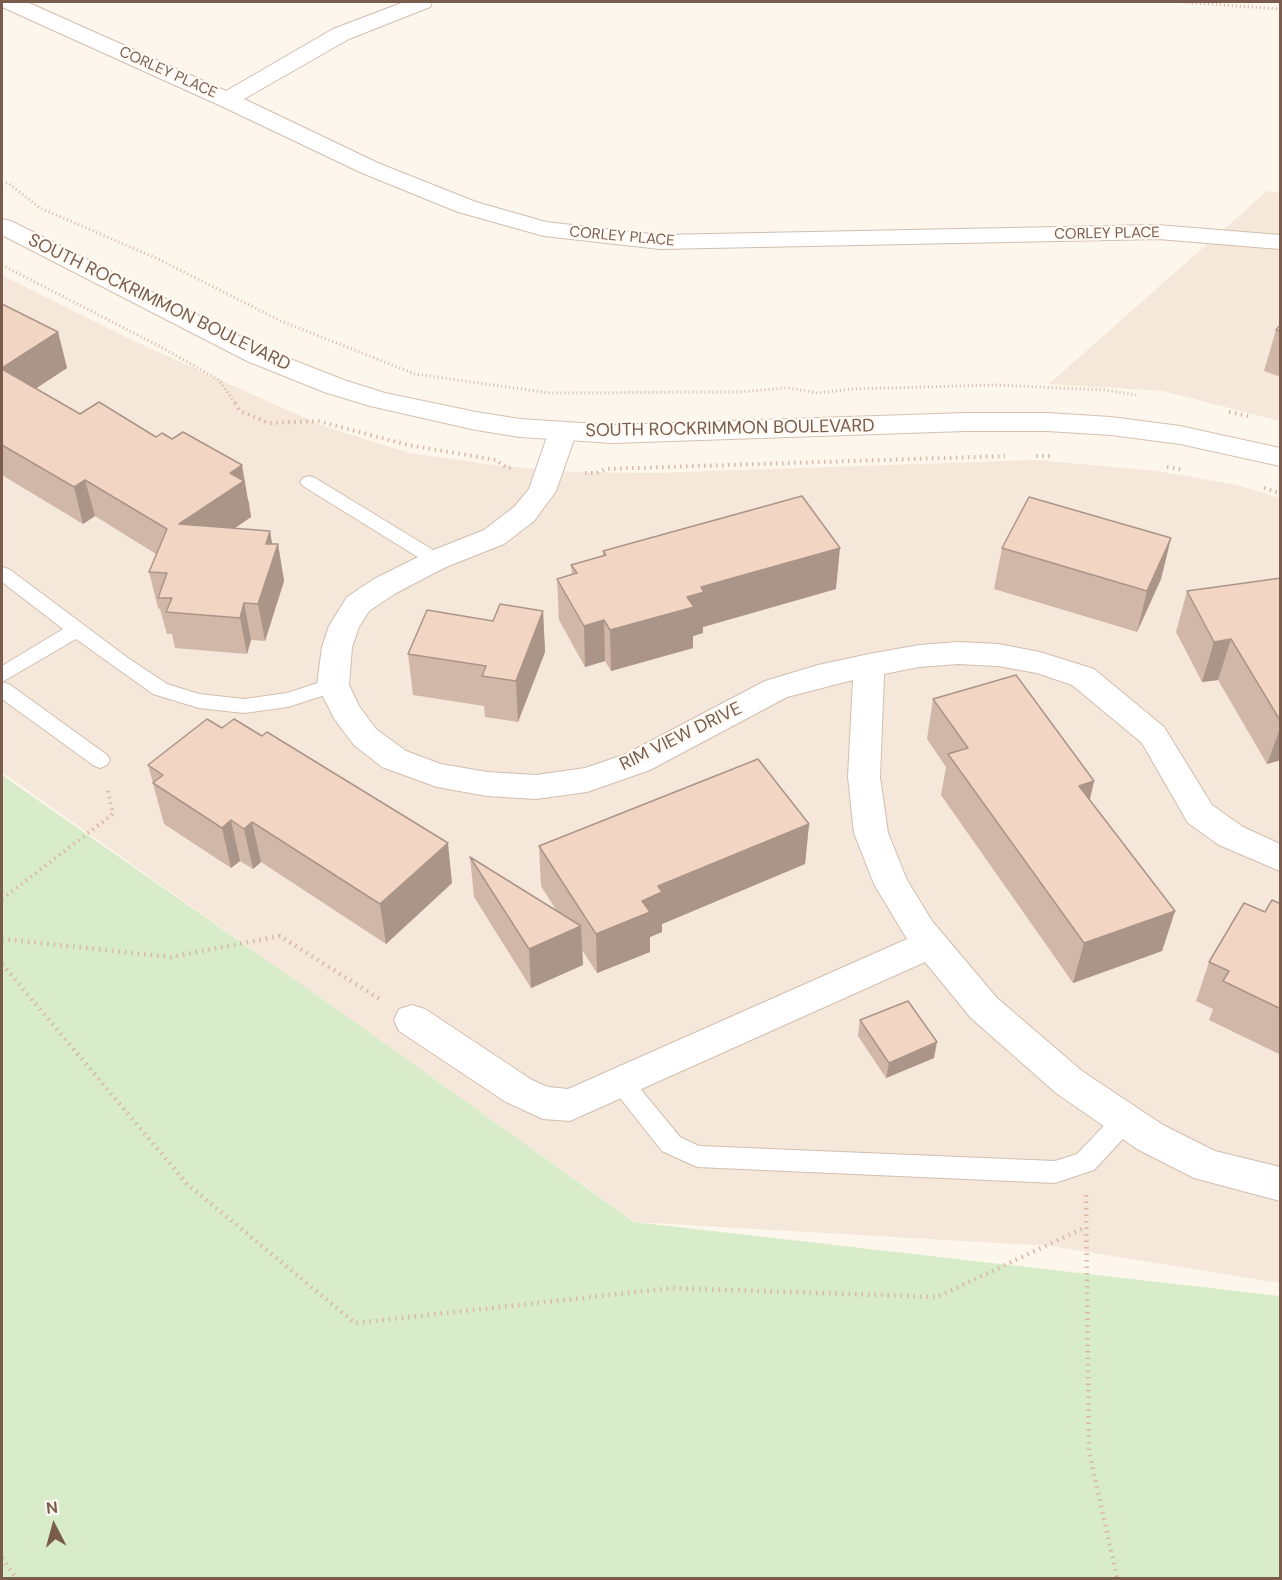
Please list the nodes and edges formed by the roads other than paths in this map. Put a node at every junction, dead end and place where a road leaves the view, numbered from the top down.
1 (10, 2) edge
2 (422, 2) edge
3 (227, 99) junction
4 (2, 225) edge
5 (1281, 242) edge
6 (563, 431) junction
7 (1281, 457) edge
8 (309, 482) dead end
9 (436, 560) junction
10 (2, 573) edge
11 (78, 629) junction
12 (869, 665) junction
13 (2, 675) edge
14 (333, 686) junction
15 (2, 689) edge
16 (100, 760) road end
17 (1281, 858) edge
18 (931, 944) junction
19 (412, 1020) road end
20 (621, 1082) junction
21 (1125, 1120) junction
22 (1281, 1184) edge

1 - 3 street, CORLEY PLACE
2 - 3 street
3 - 5 street, CORLEY PLACE
4 - 6 street, SOUTH ROCKRIMMON BOULEVARD
6 - 7 street, SOUTH ROCKRIMMON BOULEVARD
6 - 9 street
8 - 9 lane
9 - 14 street
10 - 11 lane
11 - 13 lane
11 - 14 lane
12 - 14 street, RIM VIEW DRIVE
12 - 17 street, RIM VIEW DRIVE
12 - 18 street
15 - 16 lane
18 - 20 street
18 - 21 street
19 - 20 street
20 - 21 lane
21 - 22 street

